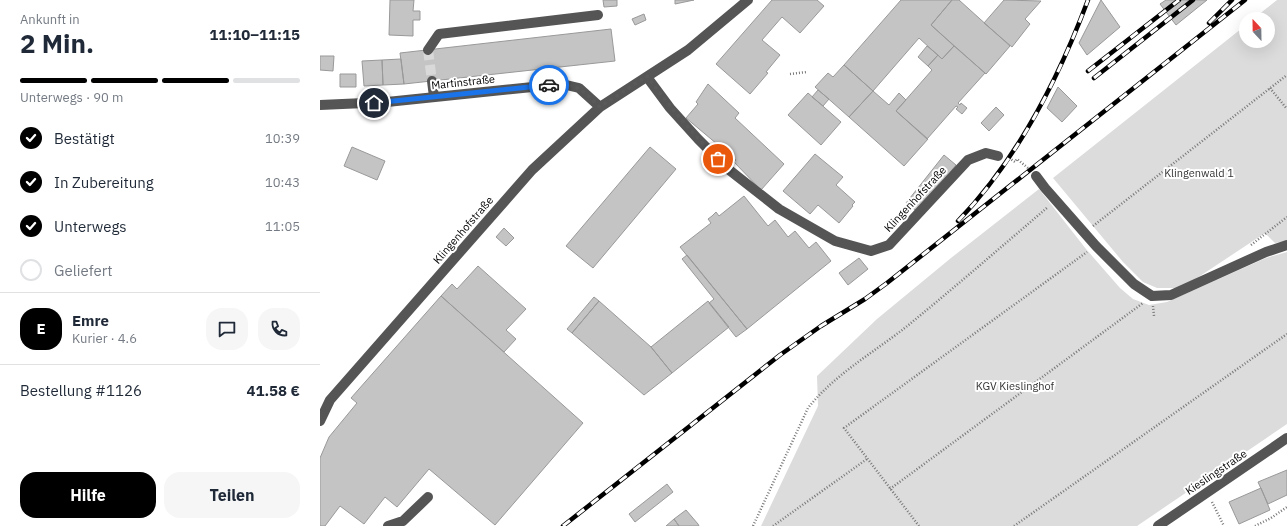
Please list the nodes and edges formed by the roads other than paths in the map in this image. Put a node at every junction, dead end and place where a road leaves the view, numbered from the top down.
1 (748, 0) edge
2 (598, 15) dead end
3 (428, 50) tunnel mouth
4 (647, 76) junction
5 (432, 81) tunnel mouth
6 (434, 97) junction
7 (320, 105) edge
8 (600, 107) junction
9 (998, 156) road end
10 (1036, 176) road end
11 (1287, 245) edge
12 (320, 421) edge
13 (1287, 438) edge
14 (428, 496) dead end
15 (388, 526) edge
16 (1158, 526) edge

1 - 4 street, Klingenhofstraße
2 - 3 street
4 - 8 street, Klingenhofstraße
4 - 9 street, Klingenhofstraße
5 - 6 street
6 - 7 street, Martinstraße
6 - 8 street, Martinstraße
8 - 12 street, Klingenhofstraße
10 - 11 street
13 - 16 street, Kieslingstraße
14 - 15 street

